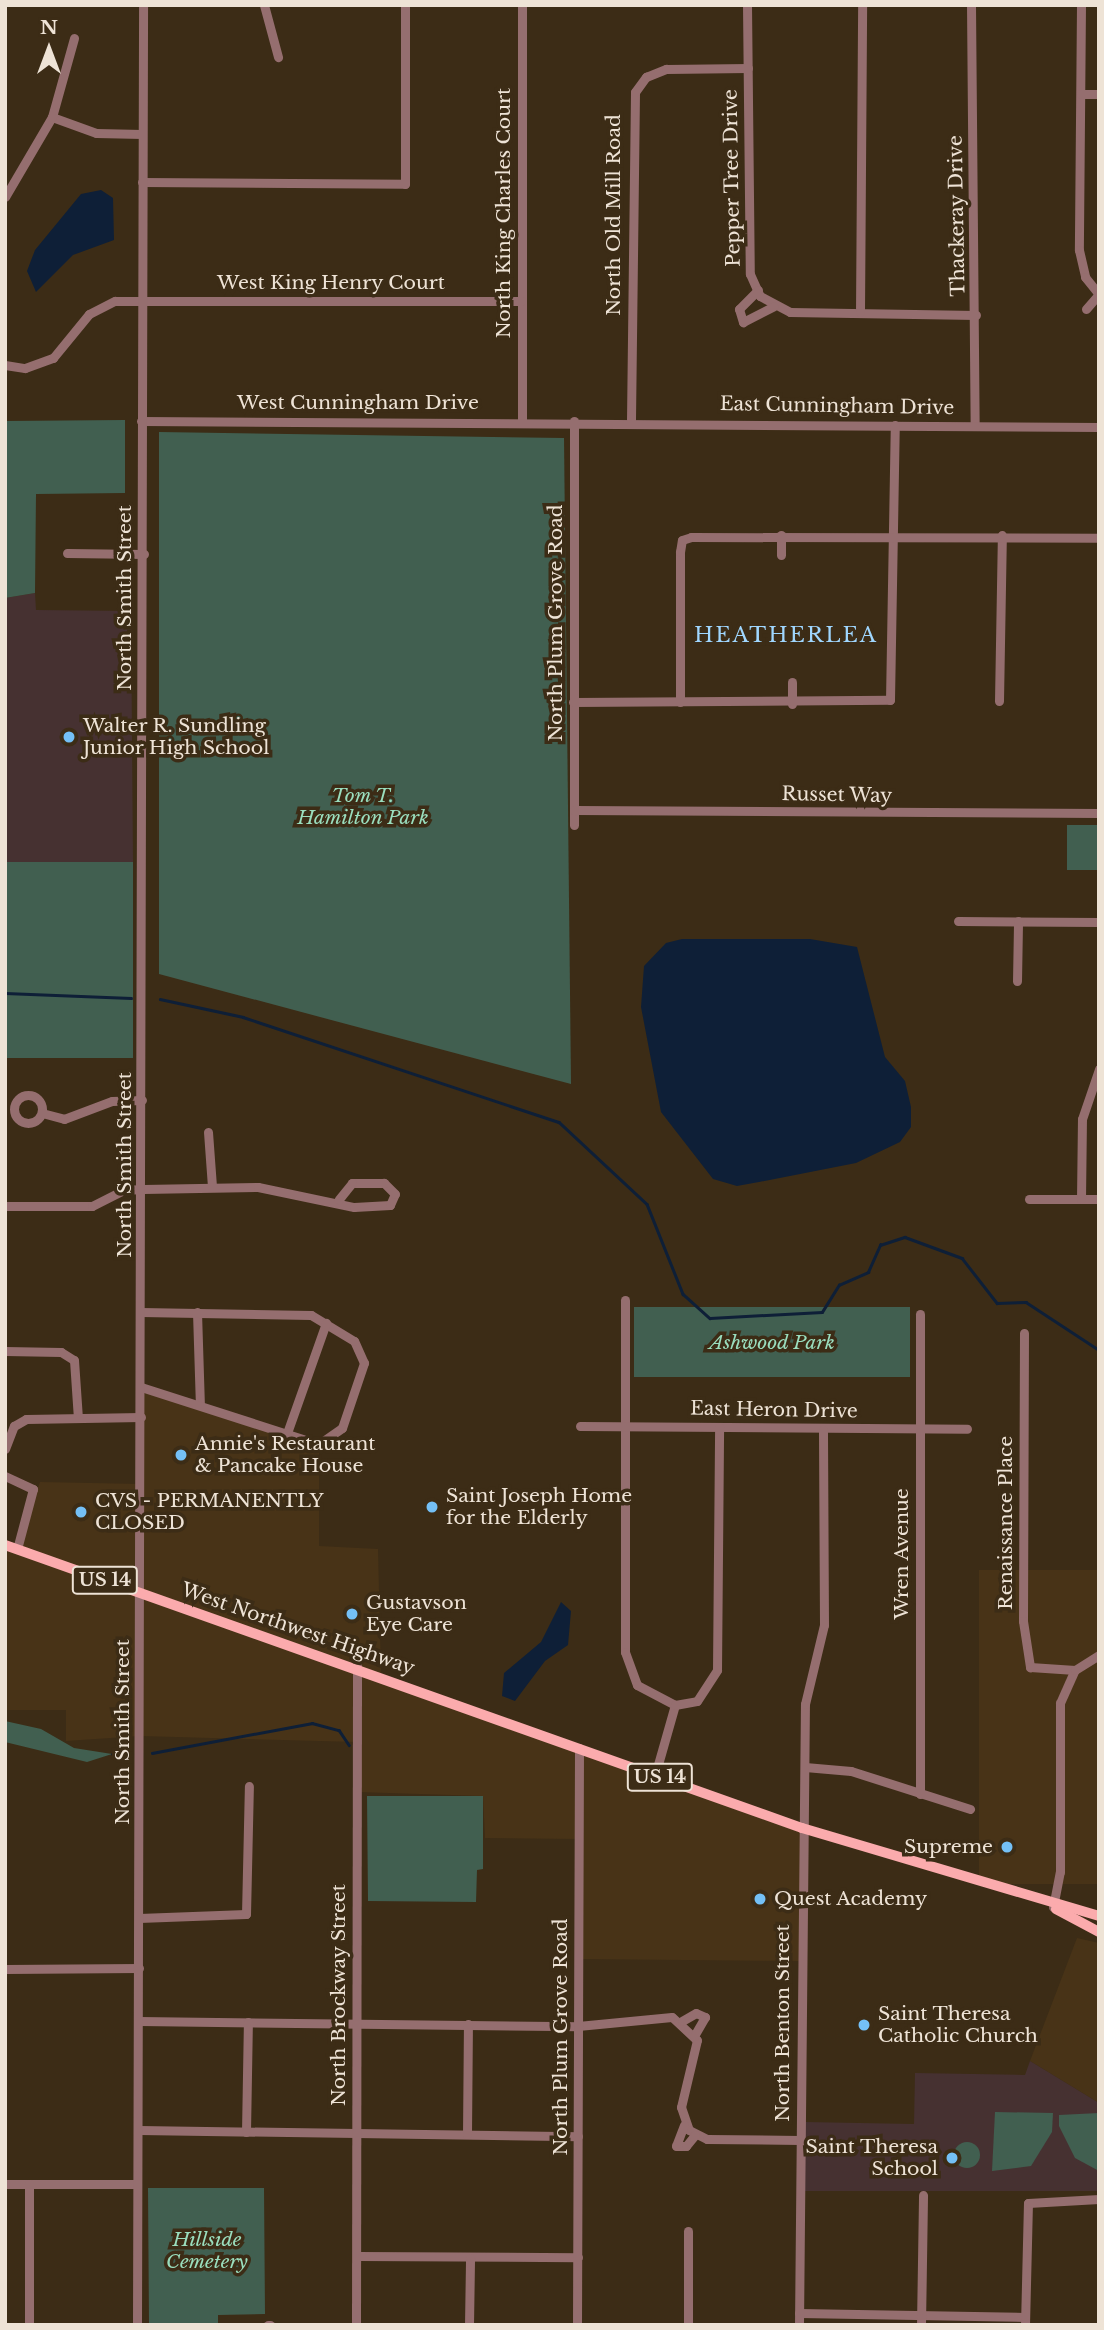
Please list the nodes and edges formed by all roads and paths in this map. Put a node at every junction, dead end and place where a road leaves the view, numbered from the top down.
1 (143, 5) edge
2 (264, 5) edge
3 (405, 5) edge
4 (522, 5) edge
5 (747, 5) edge
6 (862, 5) edge
7 (971, 5) edge
8 (1081, 5) edge
9 (74, 38) dead end
10 (278, 57) dead end
11 (748, 68) junction
12 (1081, 94) junction
13 (1099, 94) edge
14 (52, 117) junction
15 (142, 134) junction
16 (142, 182) junction
17 (5, 197) edge
18 (758, 290) junction
19 (1099, 294) edge
20 (142, 300) junction
21 (521, 301) junction
22 (773, 307) junction
23 (1086, 309) dead end
24 (860, 312) junction
25 (976, 315) junction
26 (5, 365) edge
27 (522, 420) junction
28 (631, 420) junction
29 (141, 421) junction
30 (574, 421) junction
31 (895, 425) junction
32 (975, 426) junction
33 (1099, 427) edge
34 (782, 535) junction
35 (894, 535) junction
36 (1002, 535) junction
37 (1099, 538) edge
38 (67, 553) dead end
39 (144, 554) junction
40 (782, 555) dead end
41 (792, 682) dead end
42 (573, 702) junction
43 (680, 702) junction
44 (999, 702) dead end
45 (792, 704) junction
46 (574, 810) junction
47 (1099, 813) edge
48 (574, 825) dead end
49 (958, 920) dead end
50 (1018, 921) junction
51 (1099, 922) edge
52 (1017, 981) dead end
53 (1099, 1069) edge
54 (142, 1100) junction
55 (10, 1111) edge
56 (42, 1113) junction
57 (208, 1132) dead end
58 (212, 1187) junction
59 (143, 1189) junction
60 (339, 1199) junction
61 (1029, 1199) dead end
62 (1081, 1199) junction
63 (1099, 1199) edge
64 (5, 1206) edge
65 (625, 1300) dead end
66 (141, 1312) junction
67 (197, 1312) junction
68 (920, 1314) dead end
69 (326, 1323) junction
70 (1024, 1333) dead end
71 (5, 1351) edge
72 (141, 1387) junction
73 (200, 1405) junction
74 (141, 1417) junction
75 (78, 1418) junction
76 (580, 1426) dead end
77 (625, 1426) junction
78 (719, 1427) junction
79 (919, 1429) junction
80 (967, 1429) dead end
81 (823, 1430) junction
82 (287, 1433) junction
83 (5, 1449) edge
84 (5, 1476) edge
85 (5, 1545) edge
86 (17, 1549) junction
87 (141, 1593) junction
88 (1099, 1655) edge
89 (357, 1666) junction
90 (1075, 1670) junction
91 (675, 1705) junction
92 (579, 1748) junction
93 (805, 1767) junction
94 (655, 1775) junction
95 (249, 1786) dead end
96 (920, 1794) junction
97 (970, 1810) dead end
98 (802, 1828) junction
99 (1054, 1907) junction
100 (1099, 1916) edge
101 (139, 1918) junction
102 (1099, 1932) edge
103 (139, 1968) junction
104 (5, 1969) edge
105 (139, 2021) junction
106 (682, 2021) junction
107 (248, 2022) junction
108 (357, 2023) junction
109 (468, 2024) junction
110 (578, 2026) junction
111 (694, 2036) junction
112 (684, 2125) junction
113 (139, 2130) junction
114 (246, 2132) junction
115 (357, 2133) junction
116 (467, 2134) junction
117 (695, 2135) junction
118 (578, 2136) junction
119 (800, 2140) junction
120 (5, 2184) edge
121 (29, 2184) junction
122 (138, 2184) junction
123 (923, 2195) dead end
124 (1099, 2199) edge
125 (688, 2231) dead end
126 (356, 2256) junction
127 (578, 2257) junction
128 (470, 2258) junction
129 (799, 2313) junction
130 (922, 2320) edge
131 (1025, 2321) edge
132 (29, 2325) edge
133 (137, 2325) edge
134 (356, 2325) edge
135 (468, 2325) edge
136 (578, 2325) edge
137 (688, 2325) edge
138 (799, 2325) edge

1 - 15 street, North Smith Street
2 - 10 street
3 - 16 street
4 - 21 street, North King Charles Court
5 - 11 street, Pepper Tree Drive
6 - 24 street
7 - 25 street, Thackeray Drive
8 - 12 street
9 - 14 street
11 - 18 street, Pepper Tree Drive
11 - 28 street, North Old Mill Road
12 - 13 street
12 - 19 street
14 - 15 street
14 - 17 street
15 - 16 street, North Smith Street
16 - 20 street, North Smith Street
18 - 22 street, Pepper Tree Drive
18 - 22 street
19 - 23 street
20 - 21 street, West King Henry Court
20 - 26 street, West King Henry Court
20 - 29 street, North Smith Street
21 - 27 street, North King Charles Court
22 - 24 street
24 - 25 street
25 - 32 street, Thackeray Drive
27 - 29 street, West Cunningham Drive
27 - 30 street, West Cunningham Drive
28 - 30 street, East Cunningham Drive
28 - 31 street, East Cunningham Drive
29 - 39 street, North Smith Street
30 - 42 street, North Plum Grove Road
31 - 32 street, East Cunningham Drive
31 - 35 street
32 - 33 street, East Cunningham Drive
34 - 35 street
34 - 40 street
34 - 43 street
35 - 36 street
35 - 45 street
36 - 37 street
36 - 44 street
38 - 39 street
39 - 54 street, North Smith Street
41 - 45 street
42 - 43 street
42 - 46 street, North Plum Grove Road
43 - 45 street
46 - 47 street, Russet Way
46 - 48 street, North Plum Grove Road
49 - 50 street
50 - 51 street
50 - 52 street
53 - 62 street
54 - 56 street
54 - 59 street, North Smith Street
55 - 56 street
55 - 56 street
57 - 58 street
58 - 59 street
58 - 60 street
59 - 64 street
59 - 66 street, North Smith Street
60 - 60 street
61 - 62 street
62 - 63 street
65 - 77 street
66 - 67 street
66 - 72 street, North Smith Street
67 - 69 street
67 - 73 street
68 - 79 street, Wren Avenue
69 - 82 street
69 - 82 street
70 - 90 street, Renaissance Place
71 - 75 street
72 - 73 street
72 - 74 street, North Smith Street
73 - 82 street
74 - 75 street
74 - 87 street, North Smith Street
75 - 83 street
76 - 77 street, East Heron Drive
77 - 78 street, East Heron Drive
77 - 91 street
78 - 81 street, East Heron Drive
78 - 91 street
79 - 80 street, East Heron Drive
79 - 81 street, East Heron Drive
79 - 96 street, Wren Avenue
81 - 93 street, North Benton Street
84 - 86 street
85 - 86 main road, West Northwest Highway / US 14
86 - 87 main road, West Northwest Highway / US 14
87 - 89 main road, West Northwest Highway / US 14
87 - 101 street, North Smith Street
88 - 90 street
89 - 92 main road, West Northwest Highway / US 14
89 - 108 street, North Brockway Street
90 - 99 street
91 - 94 street
92 - 94 main road, US 14
92 - 110 street, North Plum Grove Road
93 - 96 street
93 - 98 street, North Benton Street
94 - 98 main road, US 14
95 - 101 street
96 - 97 street
98 - 99 main road, US 14
98 - 119 street, North Benton Street
99 - 100 main road, US 14
99 - 102 main road, US 14
101 - 103 street, North Smith Street
103 - 104 street
103 - 105 street, North Smith Street
105 - 107 street
105 - 113 street, North Smith Street
106 - 110 street
106 - 111 street
106 - 111 street
107 - 108 street
107 - 114 street
108 - 109 street
108 - 115 street, North Brockway Street
109 - 110 street
109 - 116 street
110 - 118 street, North Plum Grove Road
111 - 112 street
112 - 117 street
112 - 117 street
113 - 114 street
113 - 122 street, North Smith Street
114 - 115 street
115 - 116 street
115 - 126 street, North Brockway Street
116 - 118 street
117 - 119 street
118 - 127 street, North Plum Grove Road
119 - 129 street, North Benton Street
120 - 121 street
121 - 122 street
121 - 132 street
122 - 133 street, North Smith Street
123 - 130 street
124 - 131 street
125 - 137 street
126 - 128 street
126 - 134 street, North Brockway Street
127 - 128 street
127 - 136 street, North Plum Grove Road
128 - 135 street
129 - 130 street
129 - 138 street, North Benton Street
130 - 131 street

